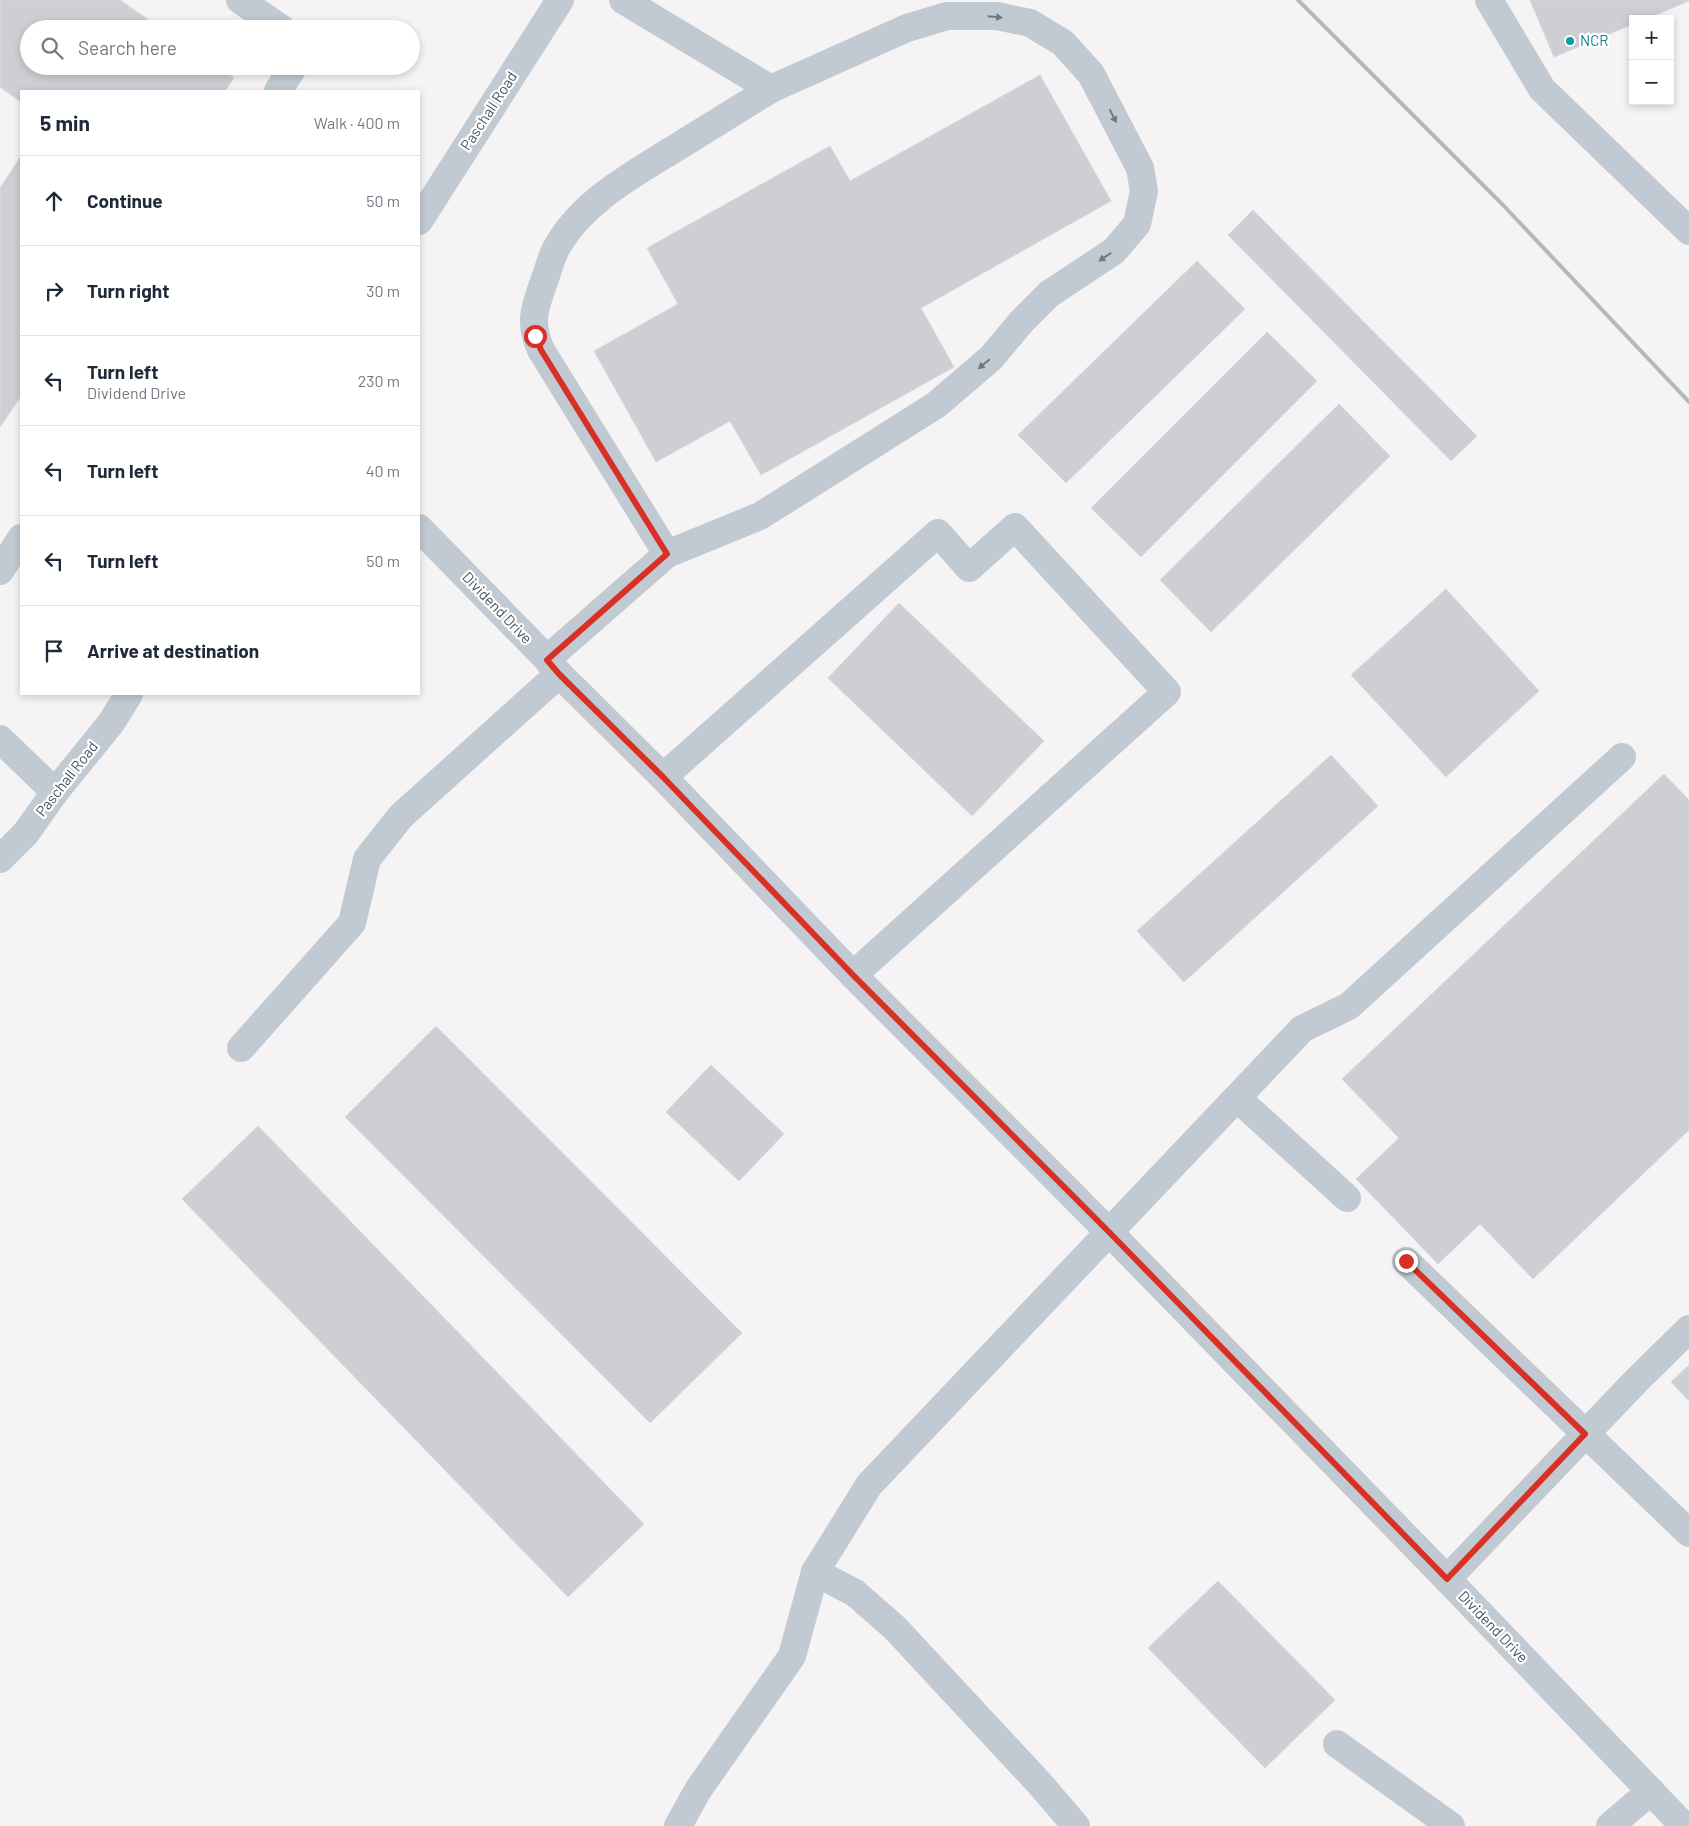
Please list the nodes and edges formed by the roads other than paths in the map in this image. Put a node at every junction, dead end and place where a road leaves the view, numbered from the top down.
1 (240, 0) edge
2 (560, 0) edge
3 (624, 0) edge
4 (1489, 0) edge
5 (269, 20) edge
6 (288, 75) edge
7 (771, 89) junction
8 (279, 90) edge
9 (420, 219) edge
10 (1689, 231) edge
11 (420, 529) edge
12 (20, 540) edge
13 (667, 554) junction
14 (0, 571) edge
15 (553, 667) junction
16 (128, 695) edge
17 (0, 739) edge
18 (1622, 757) dead end
19 (663, 777) junction
20 (55, 792) junction
21 (0, 859) edge
22 (853, 975) junction
23 (241, 1048) dead end
24 (1237, 1098) junction
25 (1347, 1198) dead end
26 (1110, 1233) junction
27 (1406, 1261) dead end
28 (1689, 1329) edge
29 (1585, 1434) junction
30 (1689, 1533) edge
31 (815, 1572) junction
32 (1447, 1579) junction
33 (1337, 1744) dead end
34 (1651, 1792) junction
35 (678, 1826) edge
36 (1076, 1826) edge
37 (1451, 1826) edge
38 (1610, 1826) edge
39 (1684, 1826) edge

1 - 5 street
2 - 9 street, Paschall Road
3 - 7 street
4 - 10 street
6 - 8 street
7 - 13 street
7 -> 13 street
11 - 15 street, Dividend Drive
12 - 14 street
13 - 15 street
15 - 19 street, Dividend Drive
15 - 23 street
16 - 20 street, Paschall Road
17 - 20 street
18 - 24 street
19 - 22 street, Dividend Drive
19 - 22 street
20 - 21 street, Paschall Road
22 - 26 street, Dividend Drive
24 - 25 street
24 - 26 street
26 - 31 street
26 - 32 street, Dividend Drive
27 - 29 street
28 - 29 street
29 - 30 street
29 - 32 street
31 - 35 street
31 - 36 street
32 - 34 street, Dividend Drive
33 - 37 street
34 - 38 street
34 - 39 street, Dividend Drive

